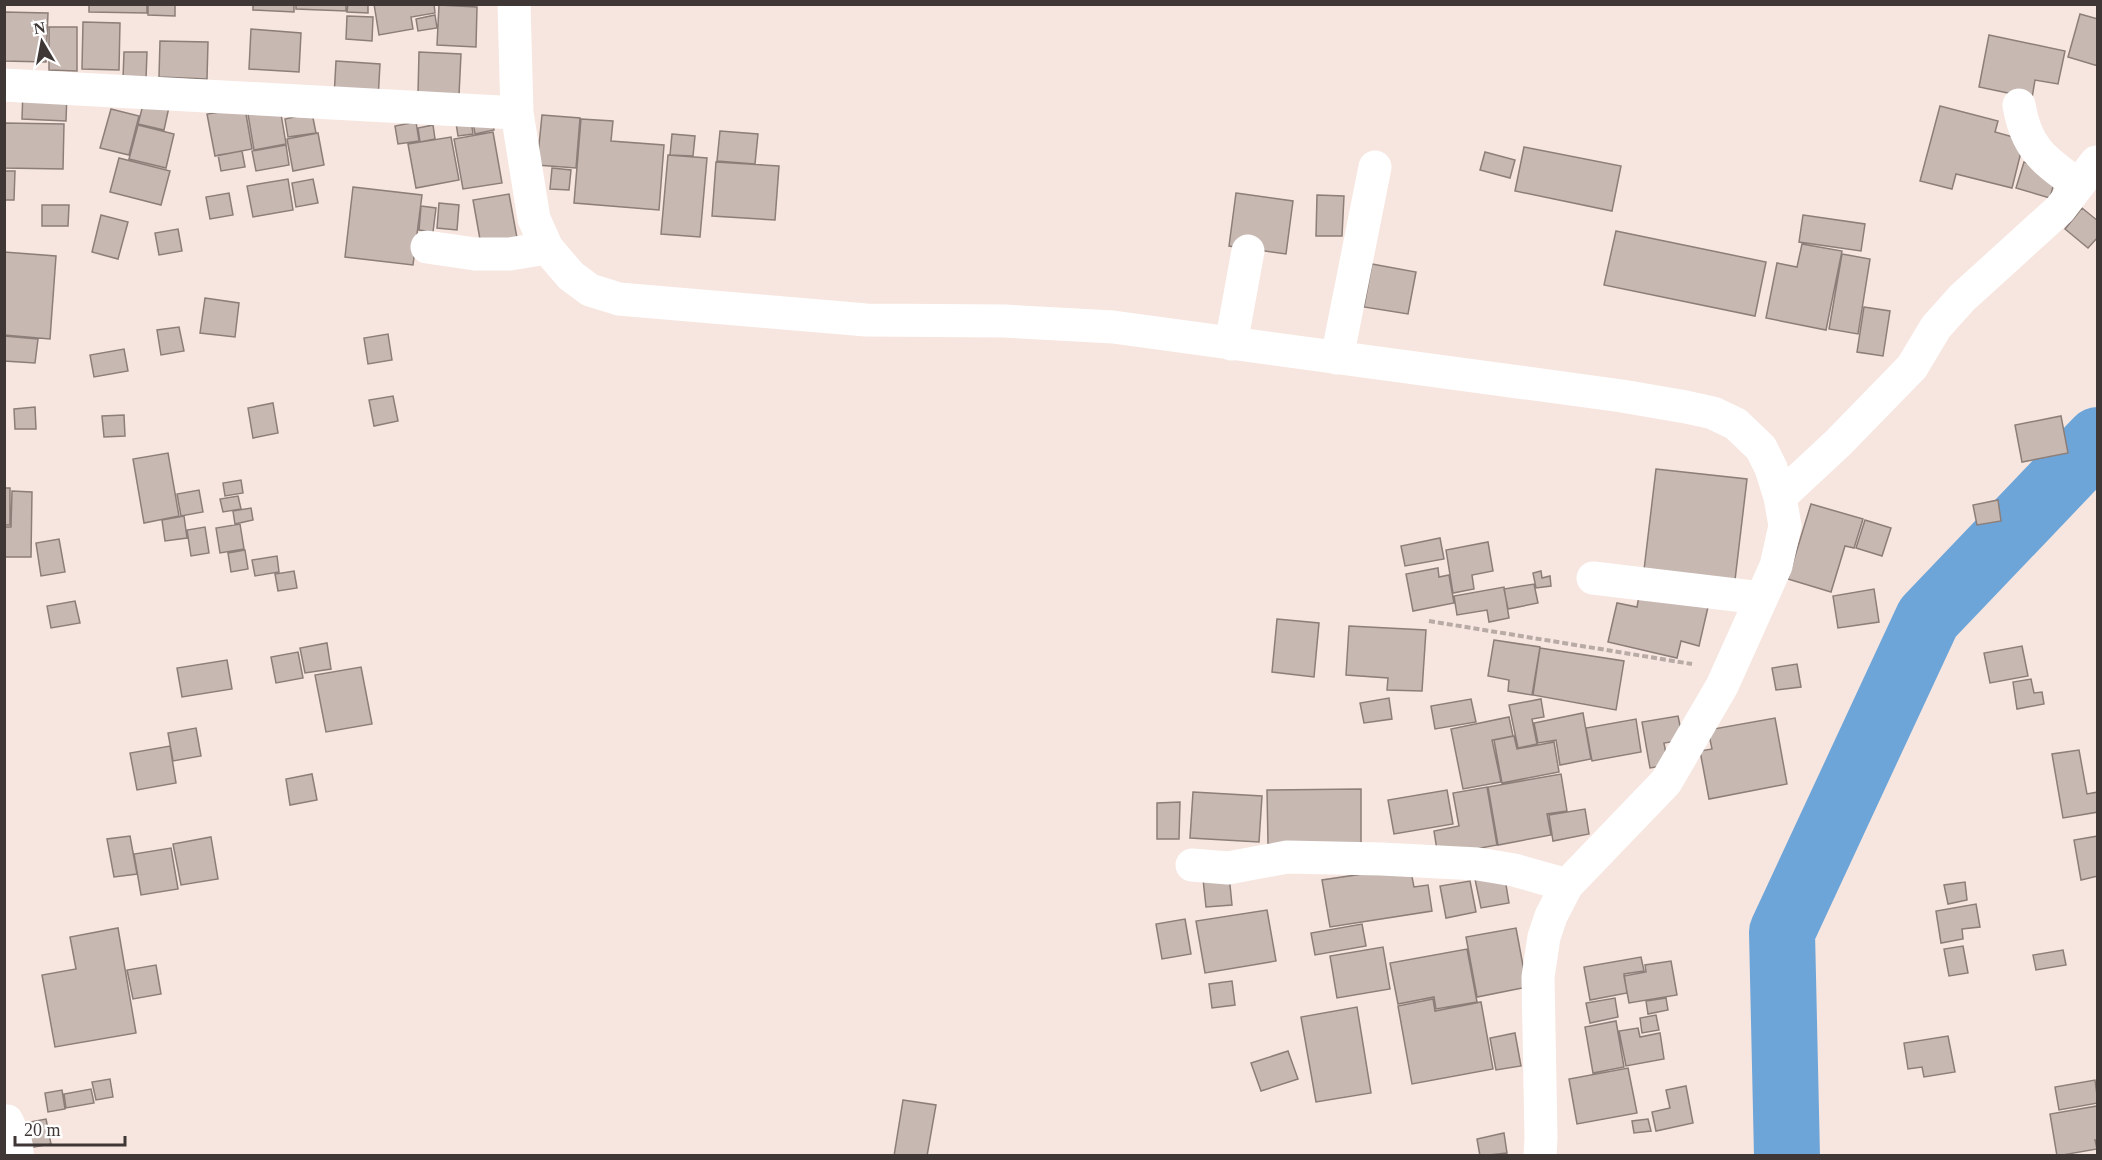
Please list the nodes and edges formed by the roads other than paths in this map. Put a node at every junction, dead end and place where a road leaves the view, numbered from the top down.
1 (514, 4) edge
2 (4, 85) edge
3 (2019, 105) dead end
4 (517, 113) junction
5 (1376, 167) dead end
6 (2087, 173) edge
7 (427, 247) dead end
8 (547, 248) junction
9 (1248, 250) dead end
10 (1231, 344) junction
11 (1337, 358) junction
12 (1780, 497) junction
13 (1593, 578) dead end
14 (1761, 598) junction
15 (1192, 865) dead end
16 (1568, 885) junction
17 (4, 1121) edge
18 (17, 1155) edge
19 (1540, 1155) edge

1 - 4 street
2 - 4 street
3 - 6 street
4 - 8 street
5 - 11 street
6 - 12 street
7 - 8 street
8 - 10 street
9 - 10 street
10 - 11 street
11 - 12 street
12 - 14 street
13 - 14 street
14 - 16 street
15 - 16 street
16 - 19 street
17 - 18 street

